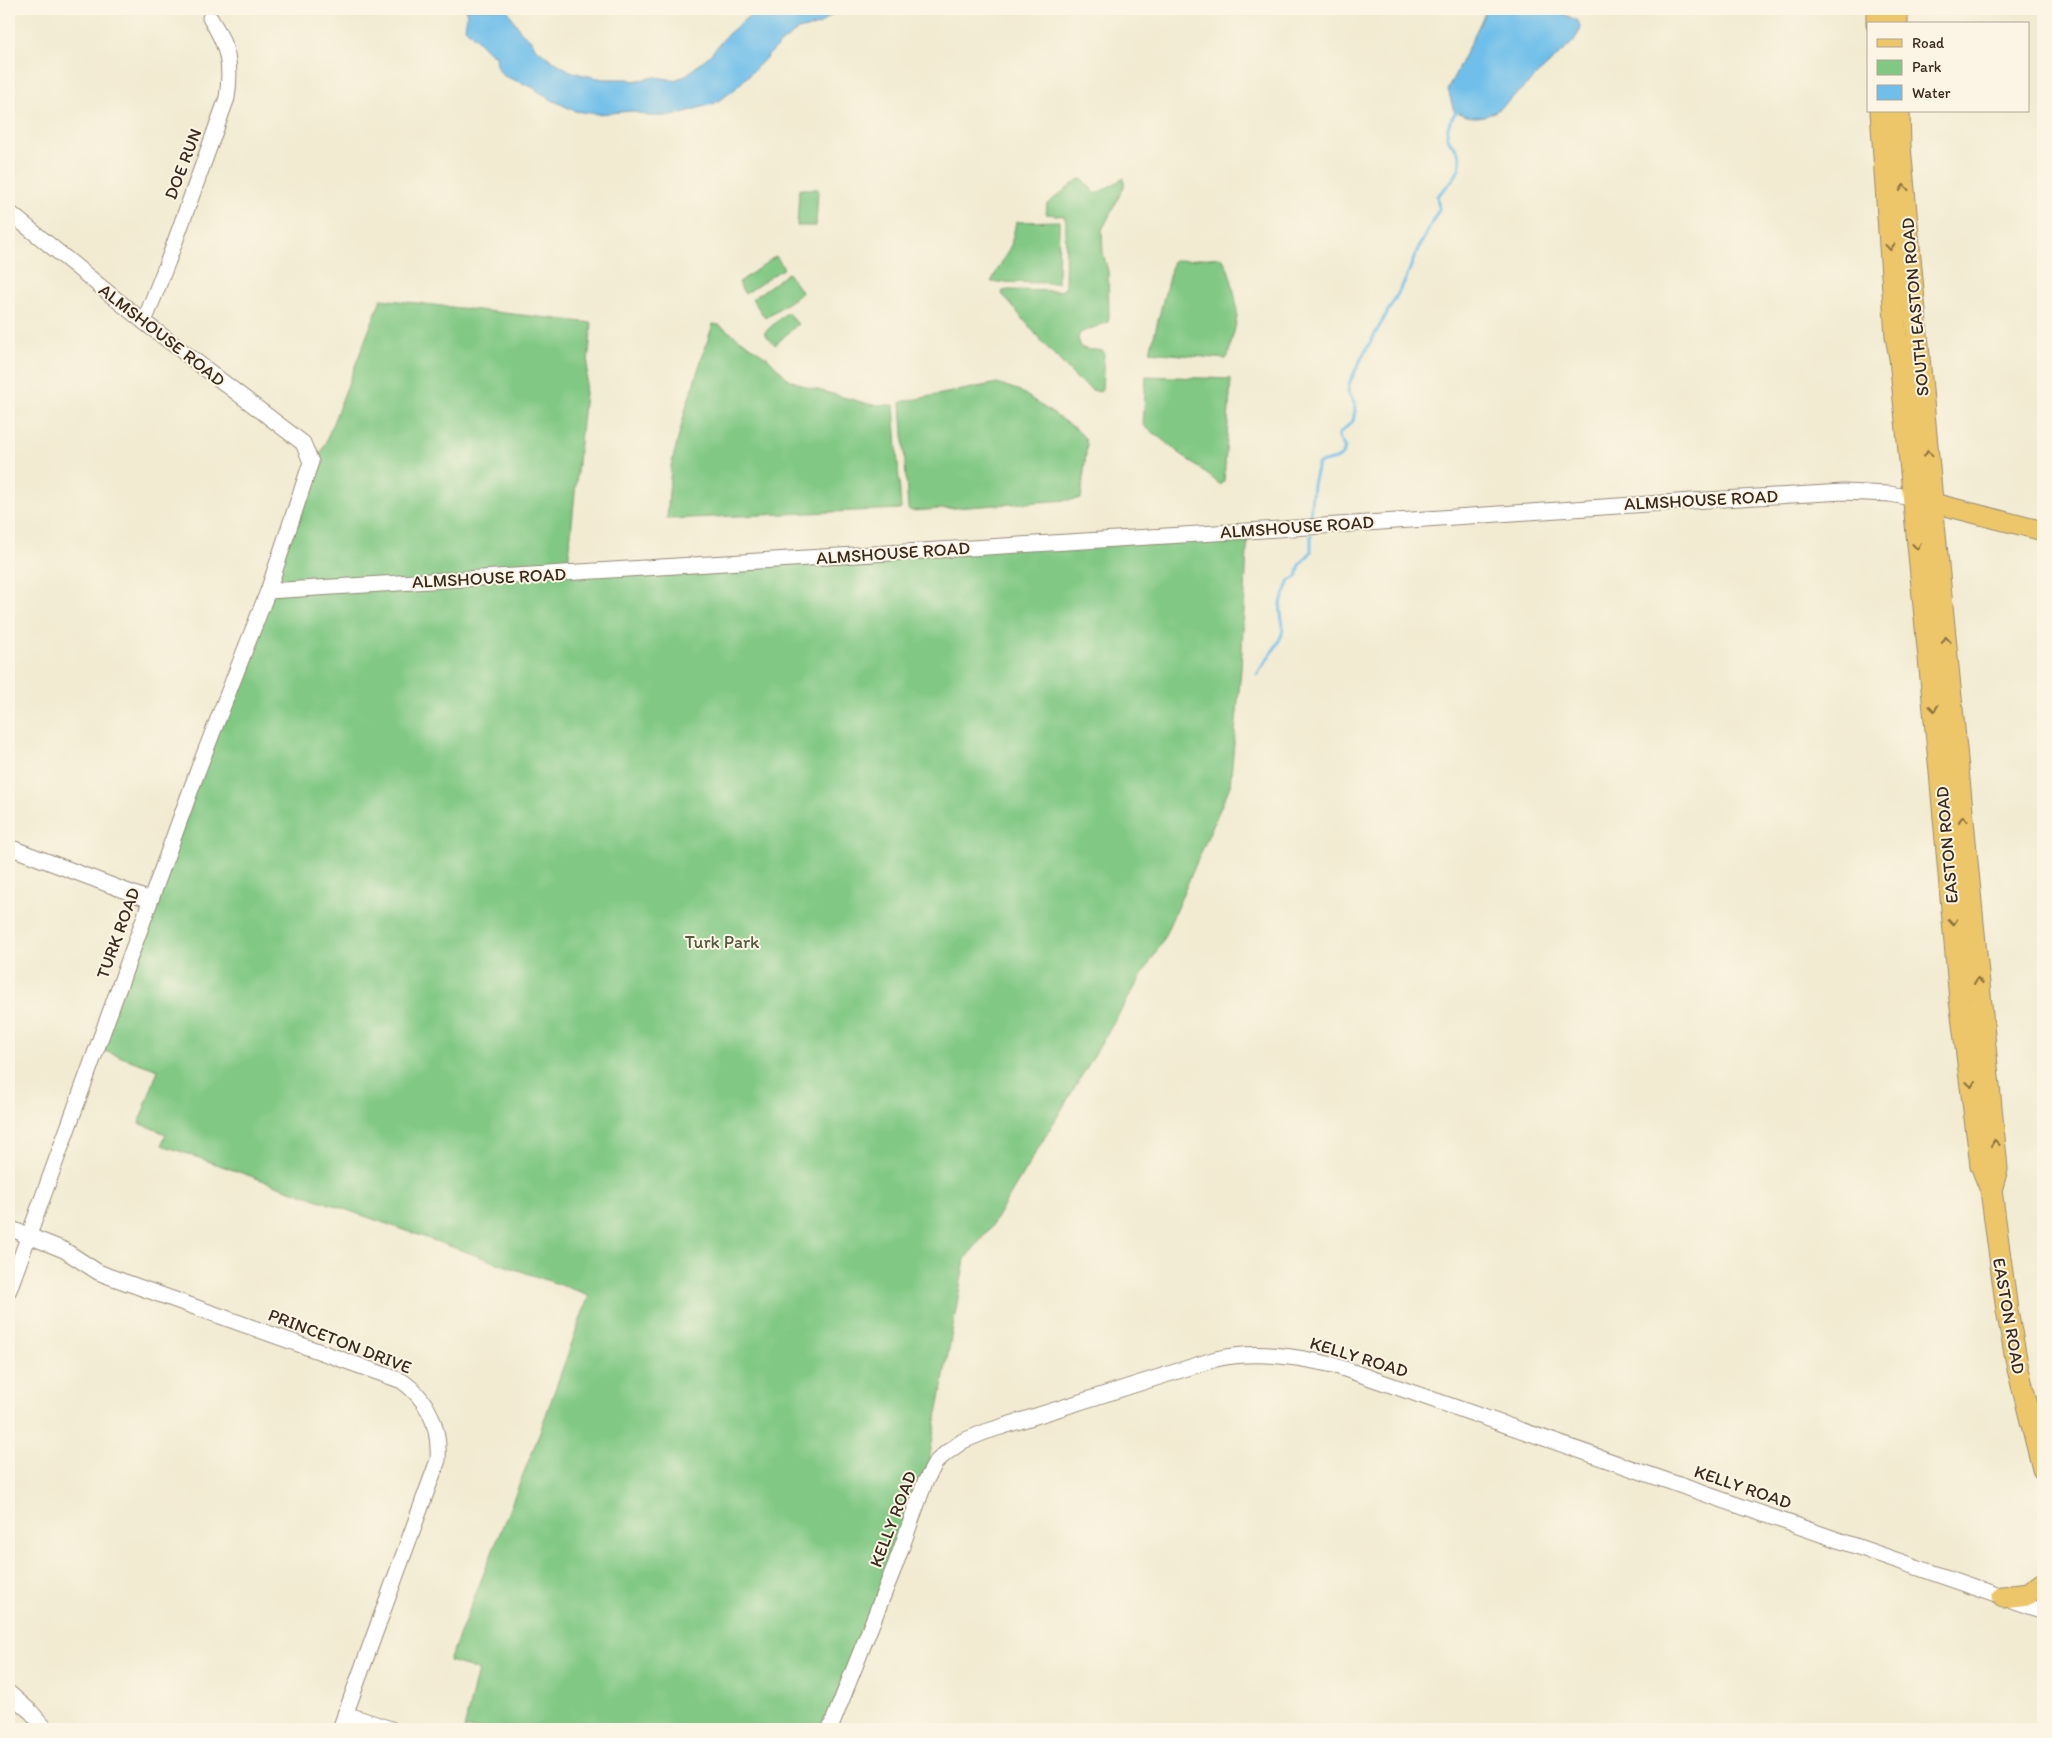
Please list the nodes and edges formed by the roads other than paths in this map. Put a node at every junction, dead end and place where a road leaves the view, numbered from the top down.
1 (1877, 9) edge
2 (1897, 9) edge
3 (210, 18) dead end
4 (1877, 22) edge
5 (1897, 22) edge
6 (1881, 112) edge
7 (1899, 112) edge
8 (9, 212) edge
9 (144, 322) junction
10 (1922, 500) junction
11 (2043, 531) edge
12 (268, 591) junction
13 (9, 847) edge
14 (150, 900) junction
15 (9, 1228) edge
16 (27, 1237) junction
17 (9, 1290) edge
18 (2043, 1469) edge
19 (2043, 1583) edge
20 (2003, 1597) junction
21 (2043, 1611) edge
22 (9, 1692) edge
23 (345, 1714) junction
24 (46, 1729) edge
25 (340, 1729) edge
26 (391, 1729) edge
27 (830, 1729) edge

1 - 4 highway
2 - 5 highway
3 - 9 street, DOE RUN
6 -> 10 highway, SOUTH EASTON ROAD
10 -> 7 highway, SOUTH EASTON ROAD
8 - 9 street, ALMSHOUSE ROAD
9 - 12 street, ALMSHOUSE ROAD
10 - 11 main road, ALMSHOUSE ROAD
10 - 12 street, ALMSHOUSE ROAD
10 - 18 highway, EASTON ROAD
12 - 14 street, TURK ROAD
13 - 14 street
14 - 16 street, TURK ROAD
15 - 16 street, PRINCETON DRIVE
16 - 17 street, TURK ROAD
16 - 23 street, PRINCETON DRIVE
19 - 20 highway
20 - 21 street, KELLY ROAD
20 - 27 street, KELLY ROAD
22 - 24 street
23 - 25 street, PRINCETON DRIVE
23 - 26 street

